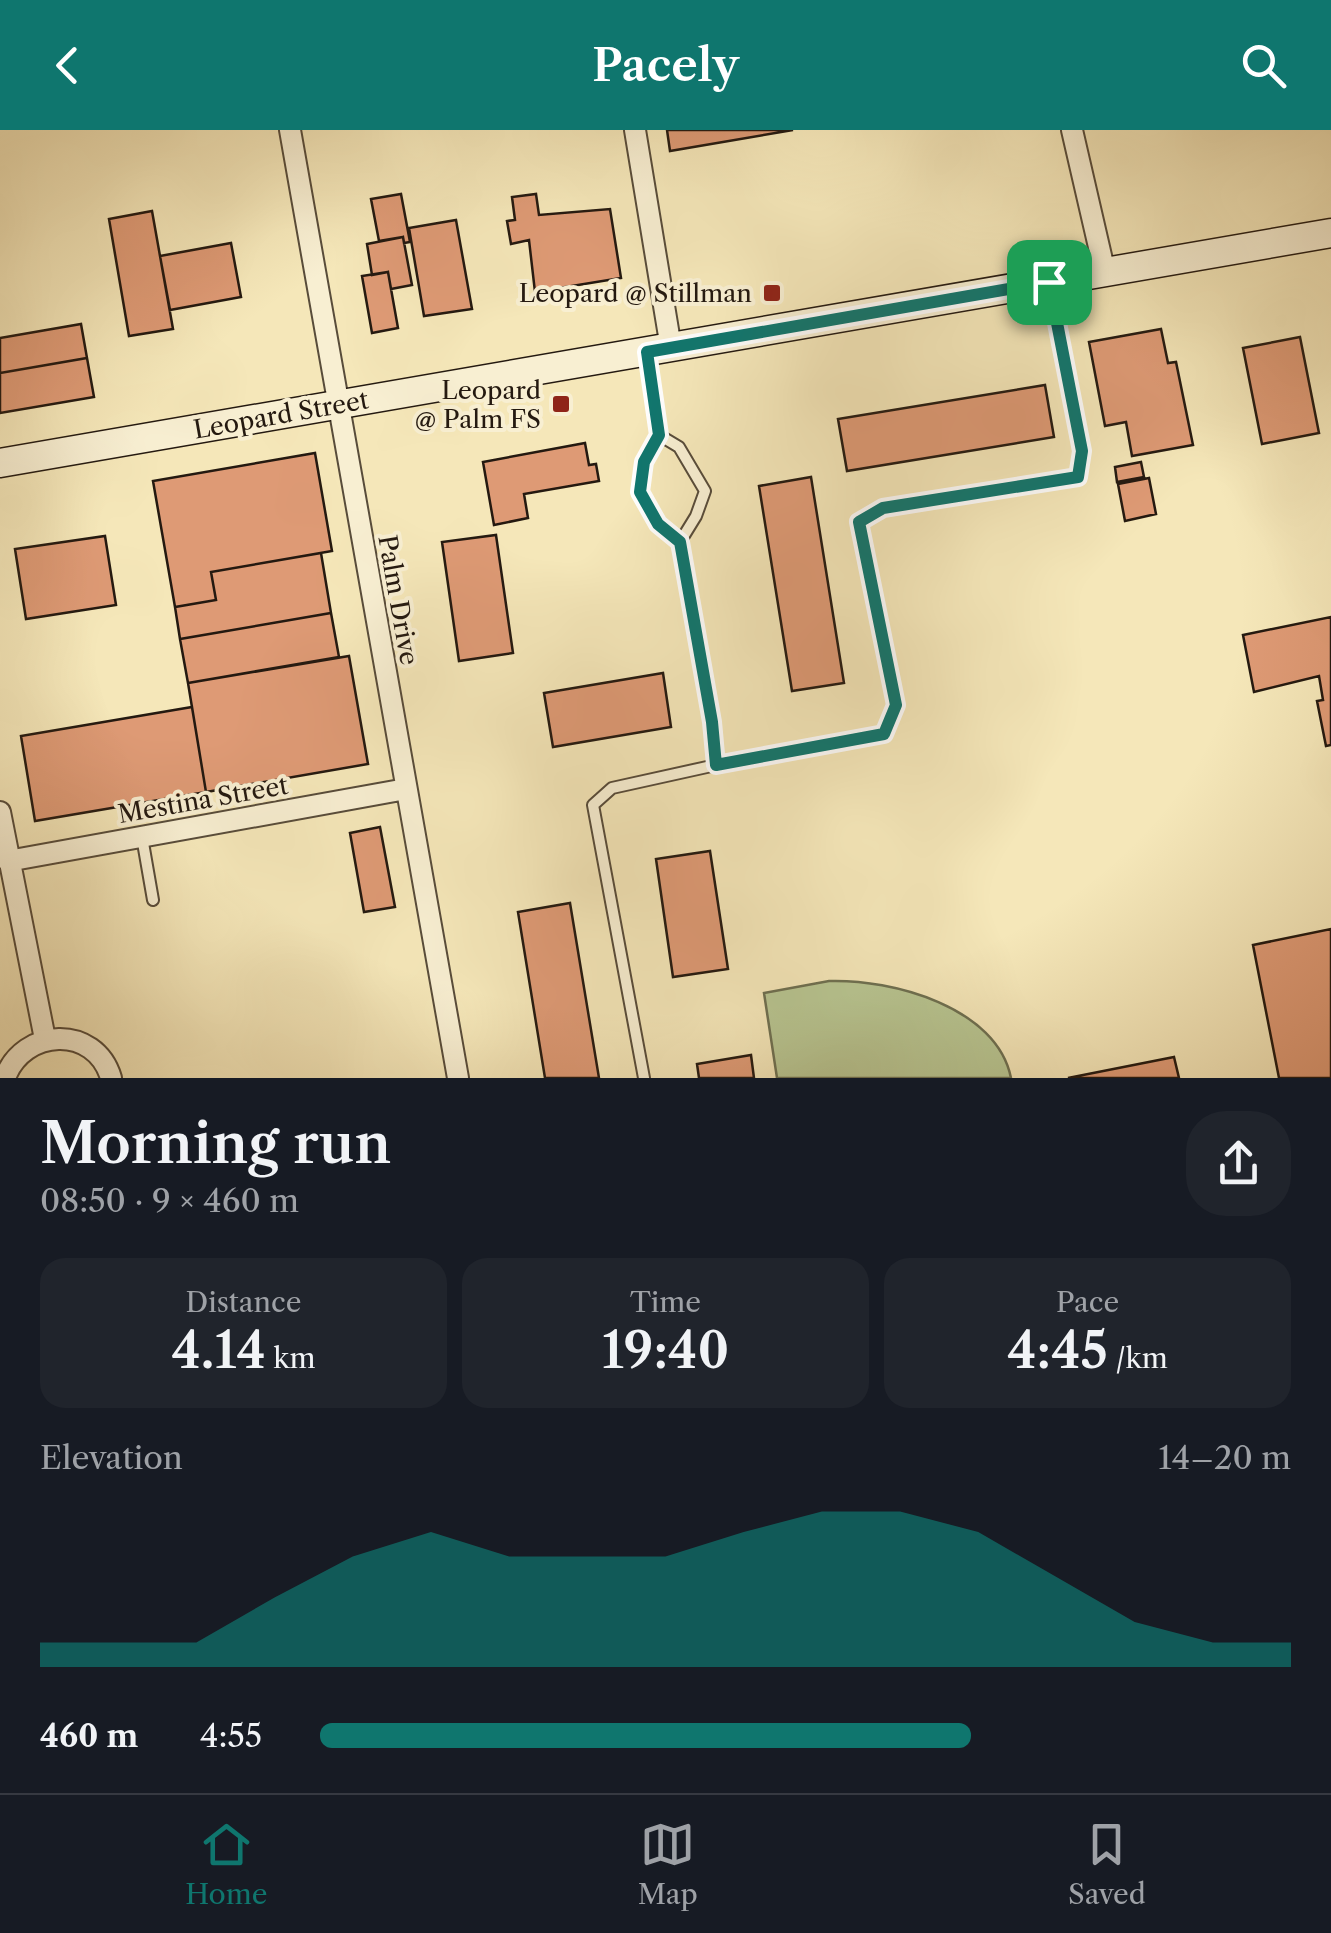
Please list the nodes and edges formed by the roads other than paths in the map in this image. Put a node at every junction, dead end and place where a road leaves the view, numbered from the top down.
1 (290, 130) edge
2 (635, 130) edge
3 (1072, 130) edge
4 (1331, 233) edge
5 (1105, 272) junction
6 (1049, 282) junction
7 (659, 350) junction
8 (338, 405) junction
9 (659, 435) junction
10 (0, 464) edge
11 (680, 542) junction
12 (716, 765) junction
13 (406, 789) junction
14 (0, 812) edge
15 (142, 837) junction
16 (8, 861) junction
17 (153, 900) dead end
18 (44, 1040) junction
19 (454, 1077) edge
20 (5, 1078) edge
21 (111, 1078) edge
22 (644, 1078) edge

1 - 8 street, Palm Drive
2 - 7 street
3 - 5 street
4 - 5 main road, Leopard Street
5 - 6 main road, Leopard Street
6 - 7 main road, Leopard Street
6 - 12 lane
7 - 8 main road, Leopard Street
7 - 9 lane
8 - 10 main road, Leopard Street
8 - 13 street, Palm Drive
9 - 11 lane
9 - 11 lane
11 - 12 lane
12 - 22 lane
13 - 15 street, Mestina Street
13 - 19 street, Palm Drive
14 - 16 street
15 - 16 street, Mestina Street
15 - 17 lane
16 - 18 street
18 - 20 street
18 - 21 street

